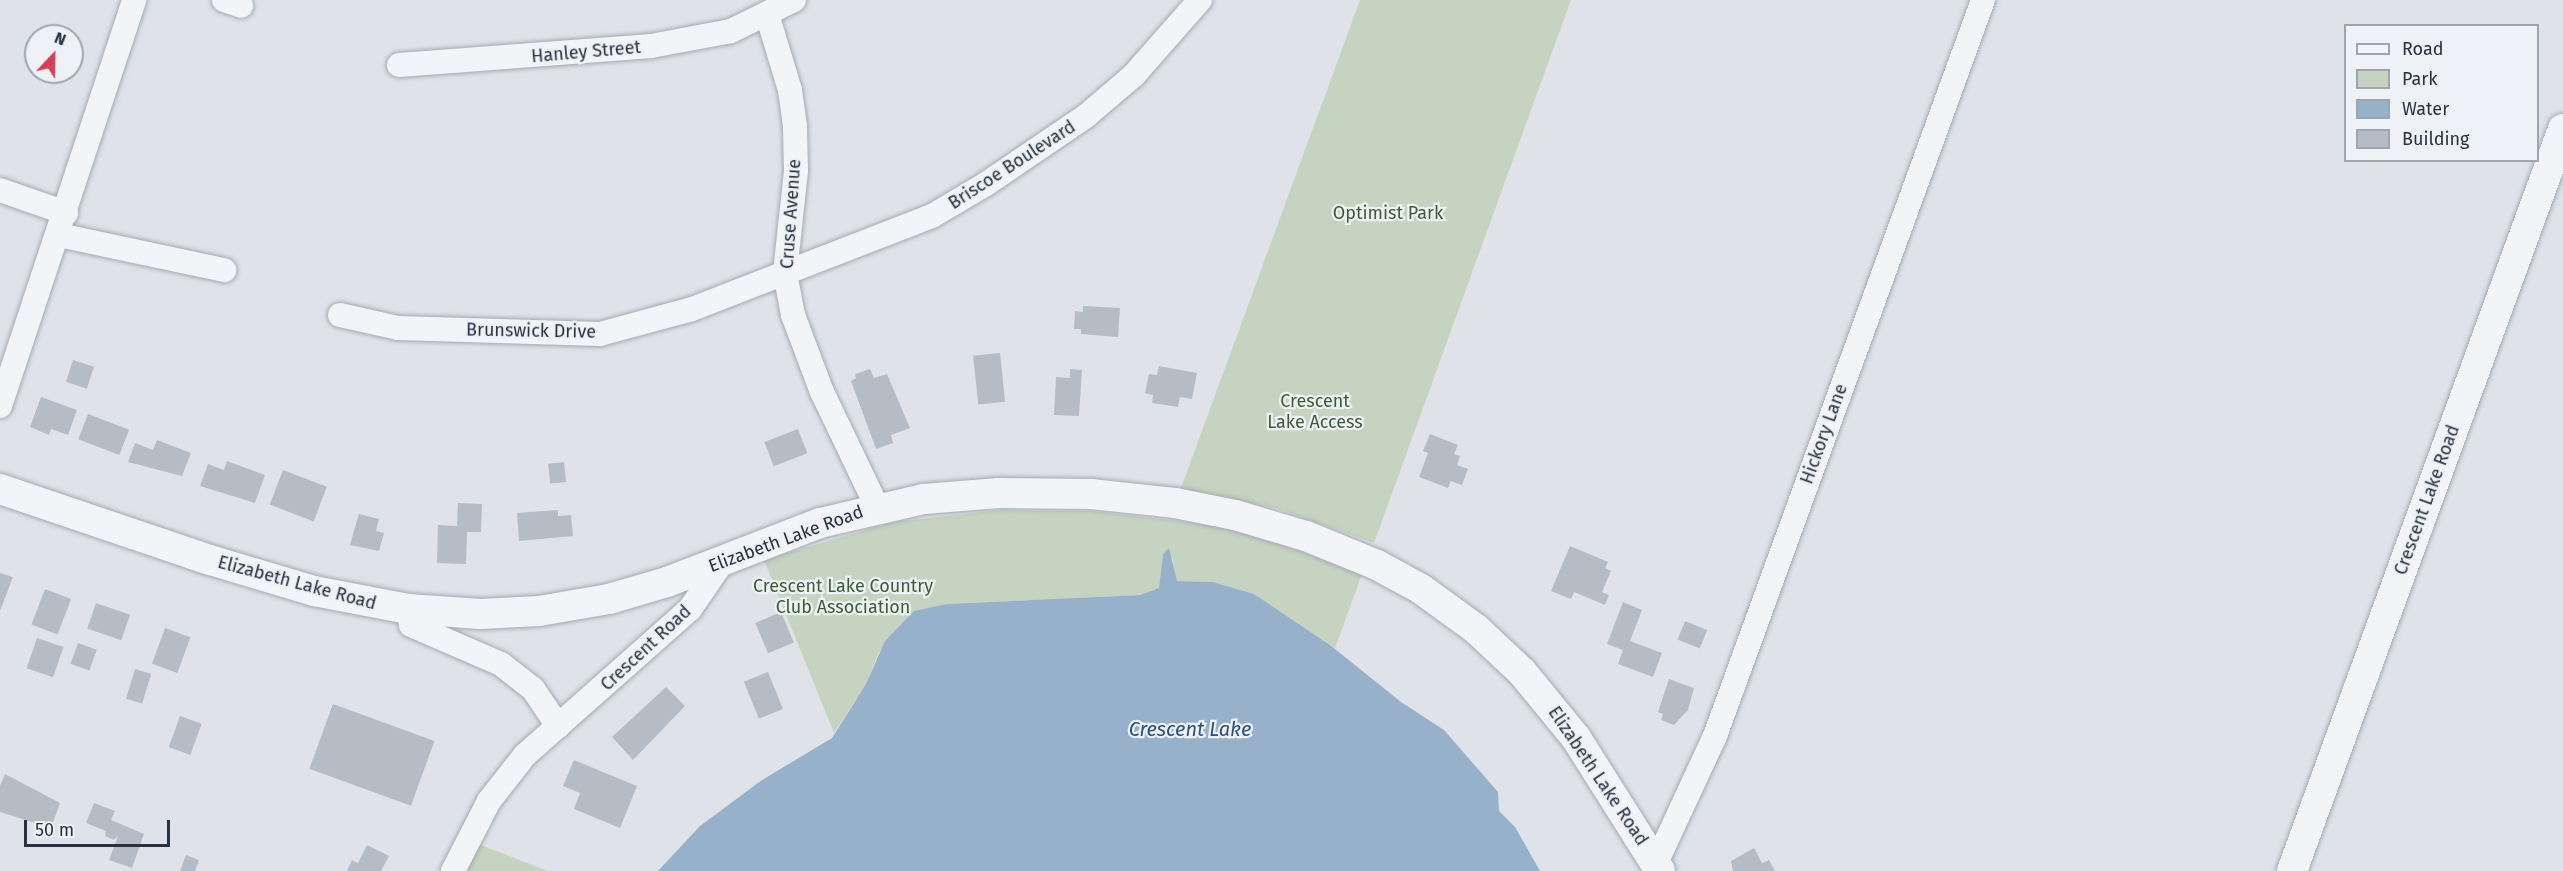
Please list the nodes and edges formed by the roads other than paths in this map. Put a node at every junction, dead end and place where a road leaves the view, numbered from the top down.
1 (134, 0) edge
2 (794, 0) edge
3 (1200, 0) edge
4 (1983, 0) edge
5 (767, 14) junction
6 (399, 65) dead end
7 (2563, 129) edge
8 (0, 190) edge
9 (62, 224) junction
10 (224, 270) dead end
11 (785, 273) junction
12 (340, 315) dead end
13 (0, 406) edge
14 (0, 489) edge
15 (877, 507) junction
16 (723, 561) junction
17 (408, 609) junction
18 (558, 726) junction
19 (1658, 867) edge
20 (453, 871) edge
21 (2292, 871) edge

1 - 9 street
2 - 5 street, Hanley Street
3 - 11 street, Briscoe Boulevard
4 - 19 street, Hickory Lane
5 - 6 street, Hanley Street
5 - 11 street, Cruse Avenue
7 - 21 street, Crescent Lake Road
8 - 9 street
9 - 10 street
9 - 13 street
11 - 12 street, Brunswick Drive
11 - 15 street, Cruse Avenue
14 - 17 street, Elizabeth Lake Road
15 - 16 street, Elizabeth Lake Road
15 - 19 street, Elizabeth Lake Road
16 - 17 street, Elizabeth Lake Road
16 - 18 street, Crescent Road
17 - 18 street
18 - 20 street, Crescent Road

